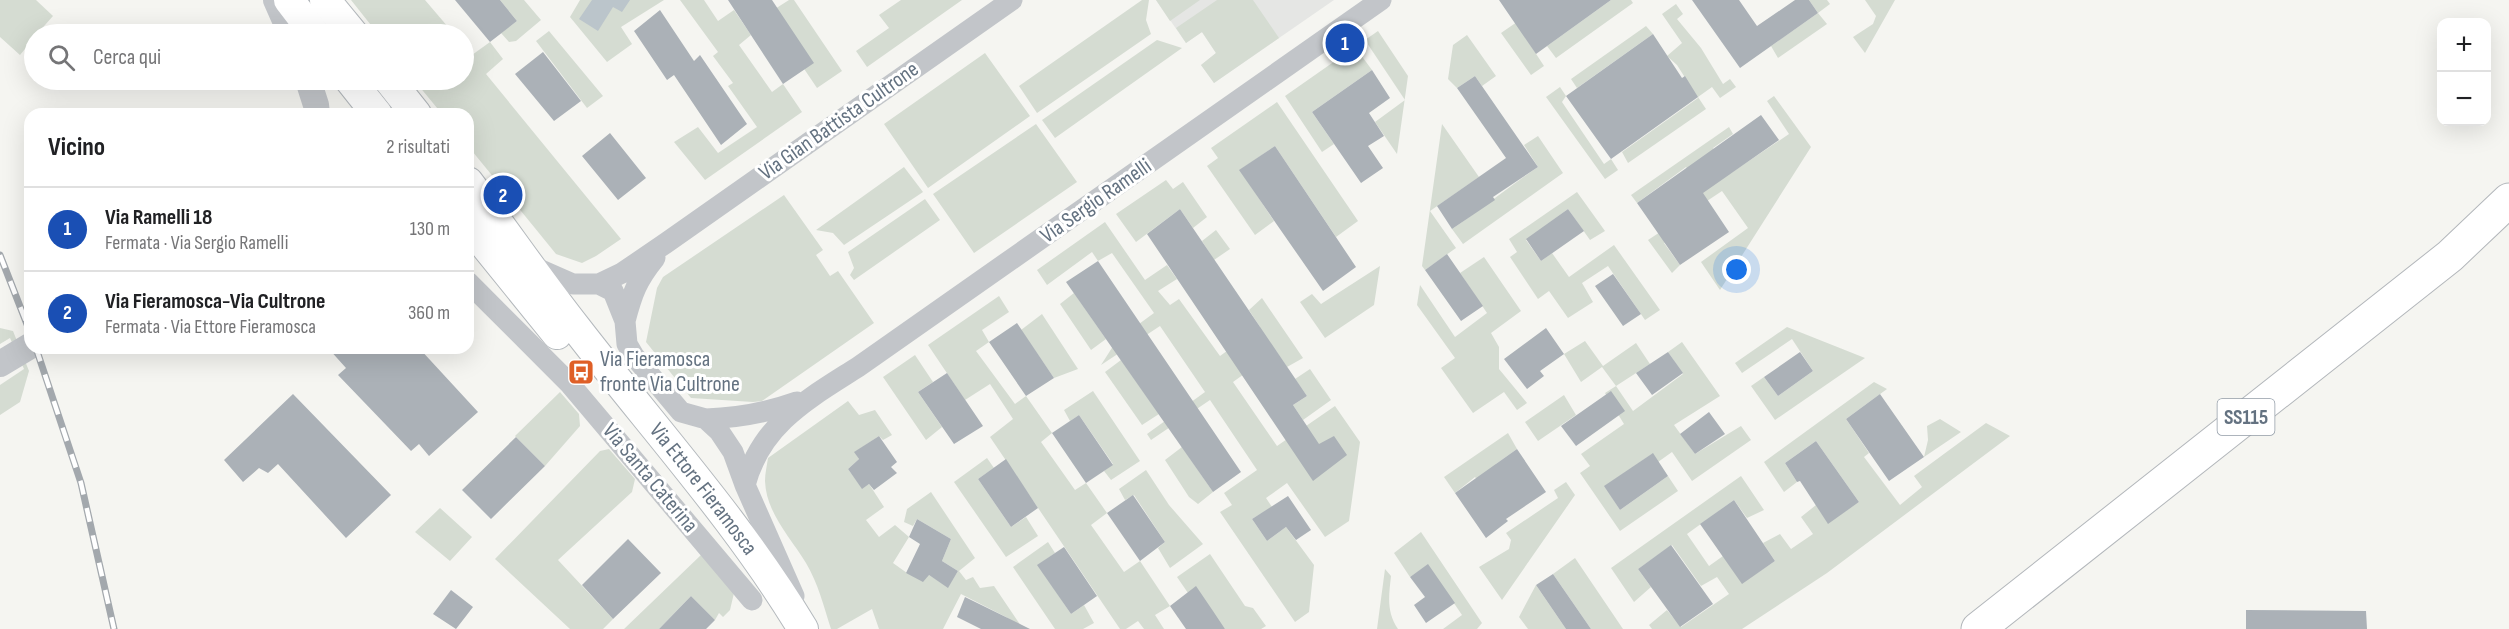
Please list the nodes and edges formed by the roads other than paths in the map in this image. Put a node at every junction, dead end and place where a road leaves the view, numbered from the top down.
1 (276, 0) edge
2 (289, 0) edge
3 (299, 0) edge
4 (325, 0) edge
5 (1012, 0) edge
6 (1381, 0) edge
7 (287, 24) edge
8 (307, 24) edge
9 (318, 24) edge
10 (345, 24) edge
11 (311, 90) edge
12 (358, 90) edge
13 (369, 90) edge
14 (397, 90) edge
15 (316, 108) edge
16 (372, 108) edge
17 (382, 108) edge
18 (411, 108) edge
19 (474, 190) edge
20 (2509, 200) edge
21 (474, 233) edge
22 (666, 243) junction
23 (532, 266) junction
24 (599, 284) junction
25 (474, 287) edge
26 (625, 321) junction
27 (551, 347) junction
28 (809, 398) junction
29 (706, 419) junction
30 (745, 485) junction
31 (752, 600) dead end
32 (787, 629) edge
33 (805, 629) edge
34 (1978, 629) edge

1 - 7 street
2 - 8 main road
3 - 9 street
4 - 10 main road
5 - 22 street, Via Gian Battista Cultrone
6 - 28 street, Via Sergio Ramelli
11 - 15 street
12 - 16 main road
13 - 17 street
14 - 18 main road
19 - 23 main road, Via Ettore Fieramosca
20 - 34 main road, SS115
21 - 27 main road, Via Ettore Fieramosca
22 - 24 street, Via Gian Battista Cultrone
22 - 26 street
23 - 24 street
23 - 33 main road, Via Ettore Fieramosca
24 - 26 street
25 - 27 street, Via Santa Caterina
26 - 29 street
27 - 31 street, Via Santa Caterina
27 - 32 main road, Via Ettore Fieramosca
28 - 29 street
28 - 30 street
29 - 30 street
30 - 33 street

